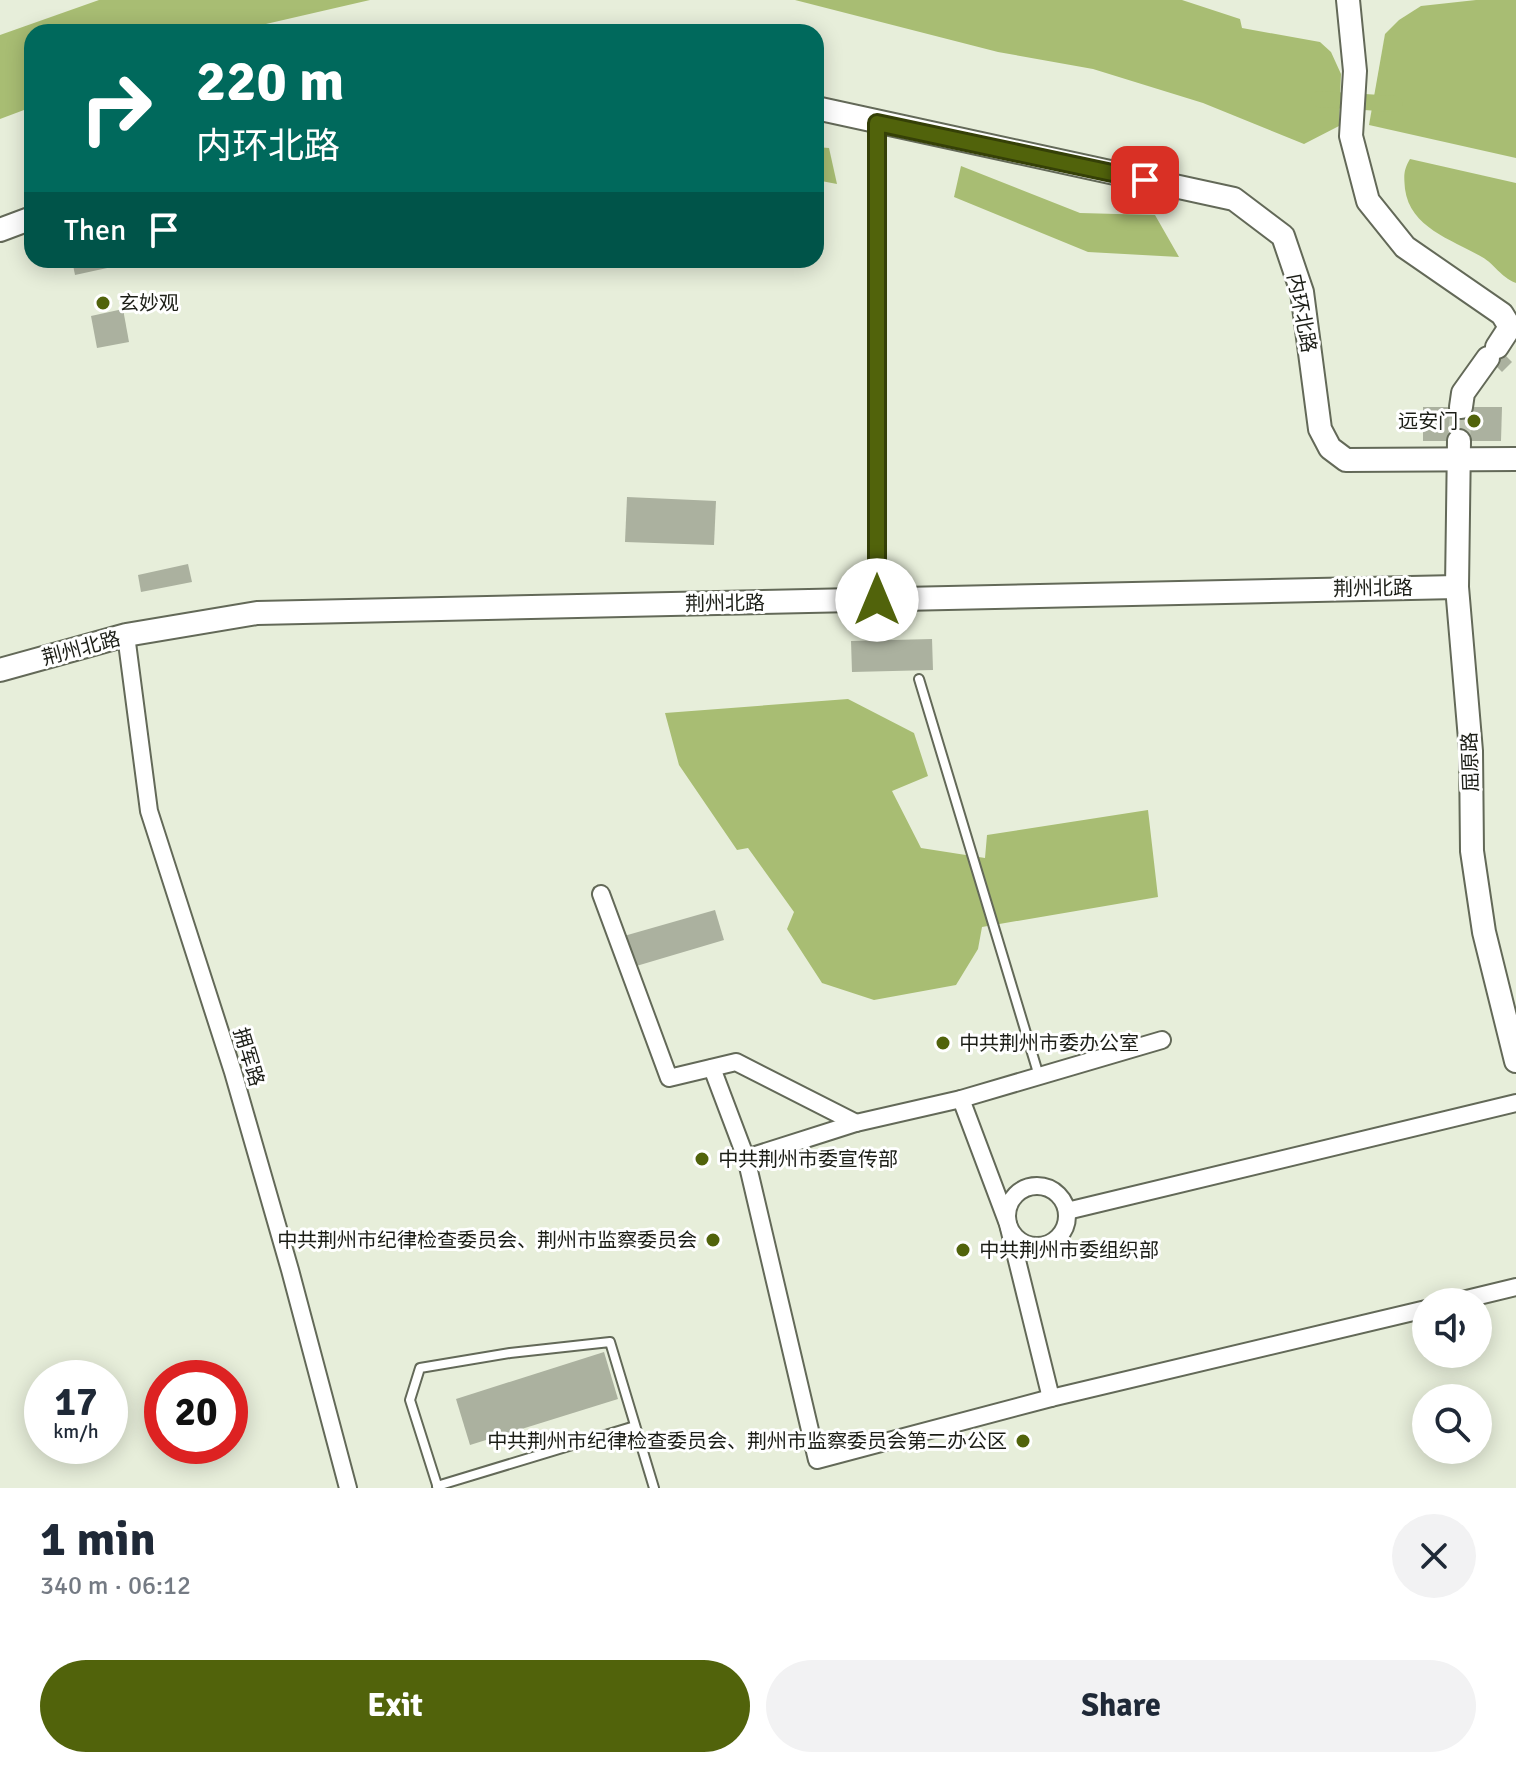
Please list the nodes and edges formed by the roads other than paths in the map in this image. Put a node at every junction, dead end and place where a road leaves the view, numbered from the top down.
1 (1348, 0) edge
2 (824, 110) edge
3 (877, 123) junction
4 (24, 221) edge
5 (0, 230) edge
6 (1461, 407) tunnel mouth
7 (1459, 450) junction
8 (1516, 459) edge
9 (1457, 587) junction
10 (877, 600) junction
11 (126, 635) junction
12 (0, 670) edge
13 (919, 679) dead end
14 (601, 894) dead end
15 (1162, 1040) dead end
16 (1516, 1061) edge
17 (712, 1068) junction
18 (1039, 1076) junction
19 (961, 1099) junction
20 (1516, 1103) edge
21 (856, 1123) junction
22 (746, 1158) junction
23 (1067, 1211) junction
24 (1008, 1224) junction
25 (1516, 1287) edge
26 (1492, 1293) edge
27 (1412, 1312) edge
28 (1051, 1398) junction
29 (635, 1426) junction
30 (437, 1487) edge
31 (348, 1488) edge
32 (654, 1488) edge

1 - 6 street
2 - 3 street, 内环北路
3 - 7 street, 内环北路
3 - 10 lane
4 - 5 street
7 - 8 street, 内环北路
7 - 9 street, 屈原路
9 - 10 street, 荆州北路
9 - 16 street, 屈原路
10 - 11 street, 荆州北路
11 - 12 street, 荆州北路
11 - 31 street, 拥军路
13 - 18 lane
14 - 17 street
15 - 18 street
17 - 21 street
17 - 22 street
18 - 19 street
19 - 21 street
19 - 24 street
20 - 23 street
21 - 22 street
22 - 28 street
23 - 24 street
23 - 24 street
24 - 28 street
25 - 26 street
27 - 28 street
29 - 30 lane
29 - 30 lane
29 - 32 lane

